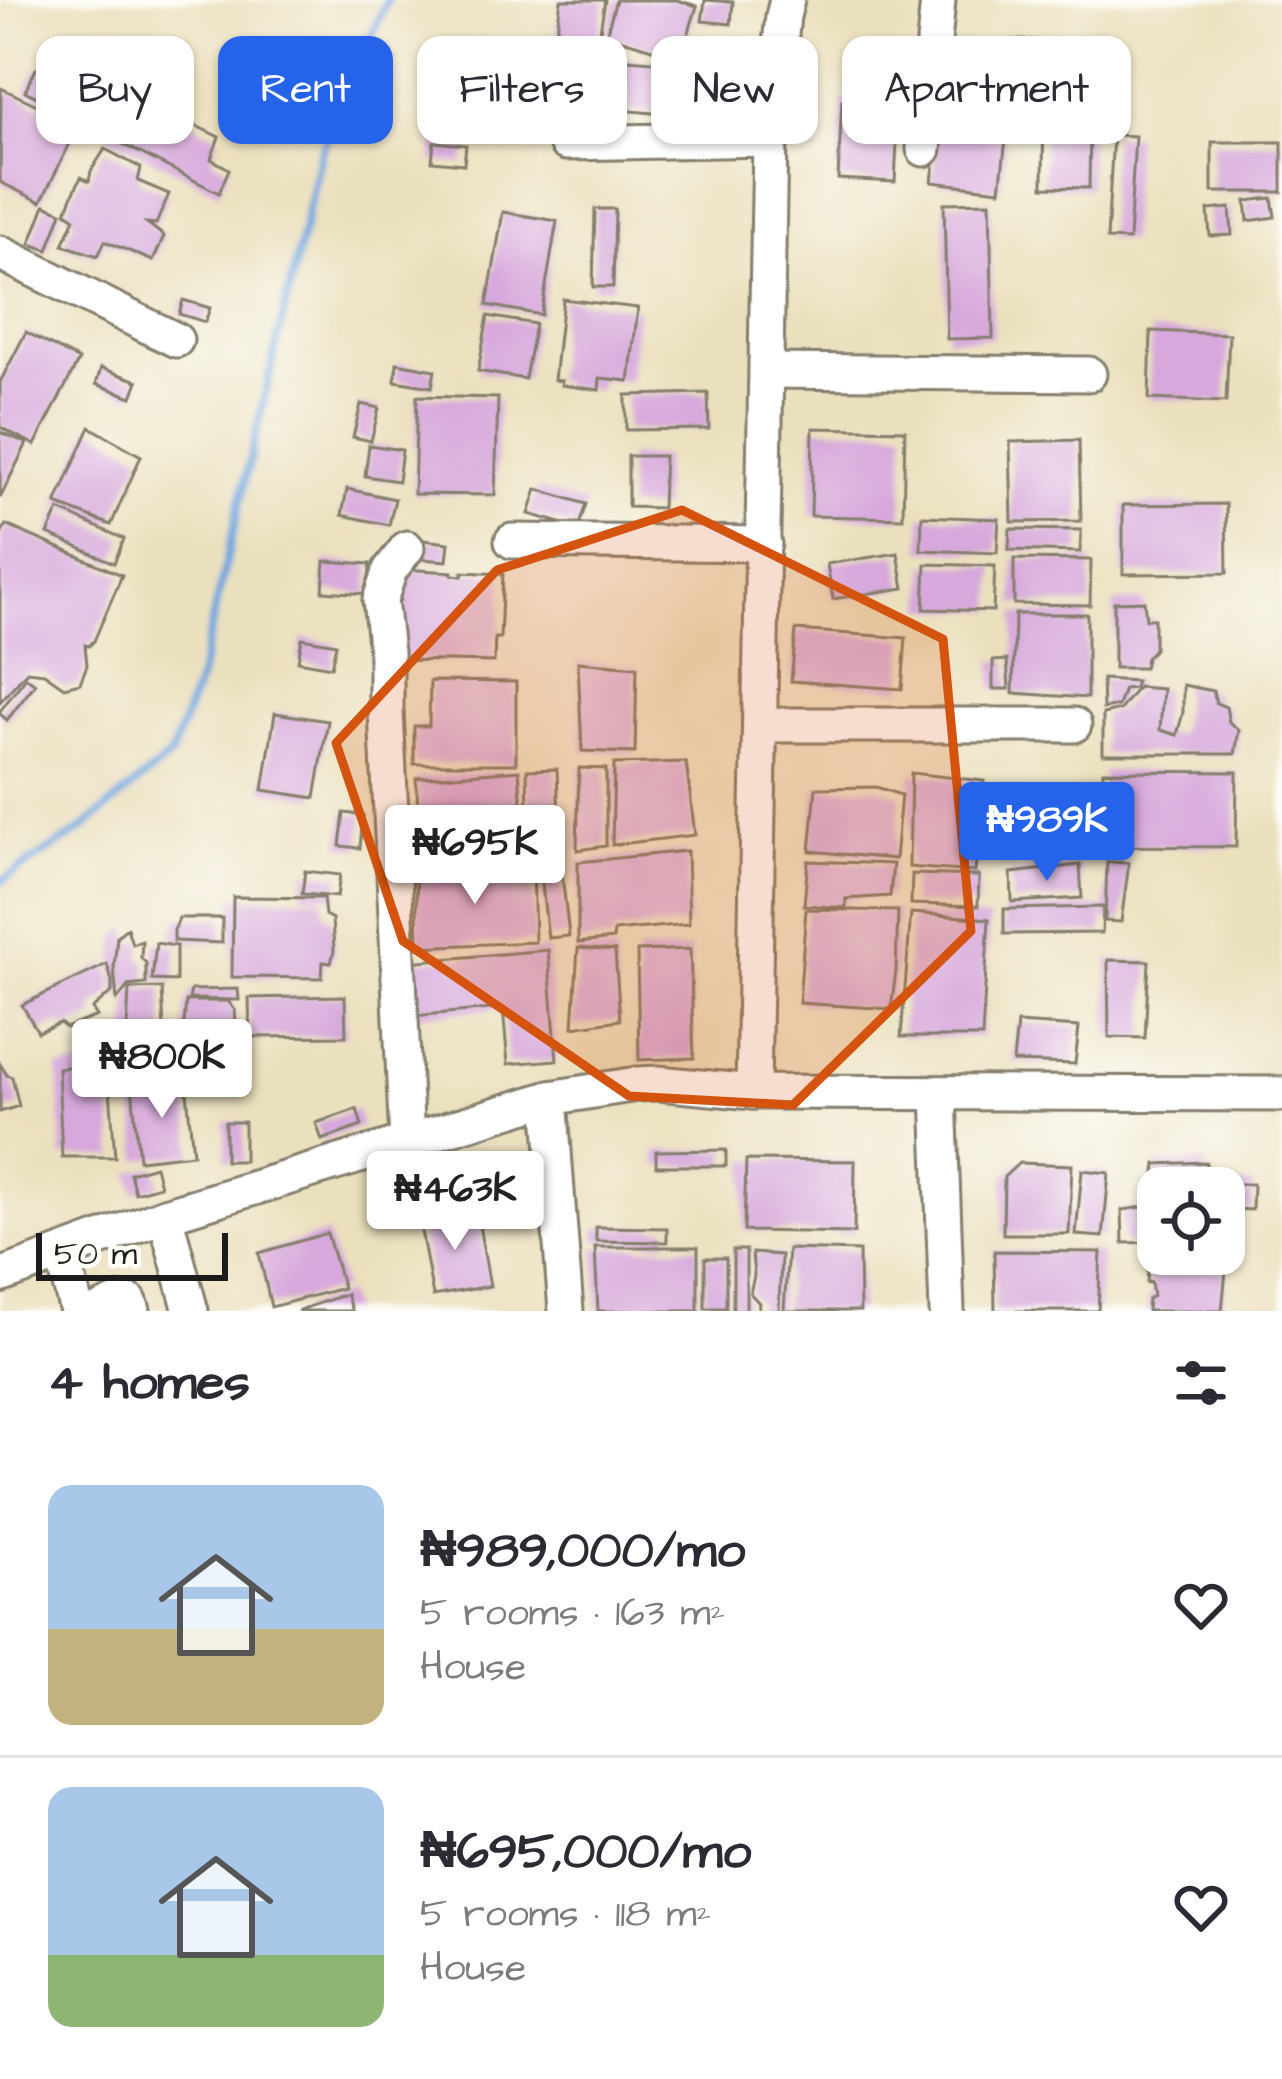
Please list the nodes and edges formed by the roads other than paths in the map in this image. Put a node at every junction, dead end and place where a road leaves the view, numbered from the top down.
1 (787, 0) edge
2 (938, 0) edge
3 (781, 36) edge
4 (770, 144) edge
5 (924, 148) dead end
6 (0, 253) edge
7 (176, 340) dead end
8 (768, 371) junction
9 (1089, 374) dead end
10 (512, 541) dead end
11 (764, 544) junction
12 (407, 548) dead end
13 (760, 725) junction
14 (1074, 725) dead end
15 (753, 1092) junction
16 (939, 1093) junction
17 (1282, 1094) edge
18 (550, 1098) junction
19 (407, 1142) junction
20 (165, 1215) junction
21 (62, 1254) junction
22 (0, 1276) edge
23 (77, 1311) edge
24 (99, 1311) edge
25 (134, 1311) edge
26 (191, 1311) edge
27 (566, 1311) edge
28 (946, 1311) edge

1 - 3 street
2 - 5 street
4 - 8 street
6 - 7 street
8 - 9 street
8 - 11 street
10 - 11 street
11 - 13 street
12 - 19 street
13 - 14 street
13 - 15 street
15 - 16 street
15 - 18 street
16 - 17 street
16 - 28 street
18 - 19 street
18 - 27 street
19 - 20 street
20 - 21 street
20 - 26 street
21 - 22 street
21 - 23 street
24 - 25 street

